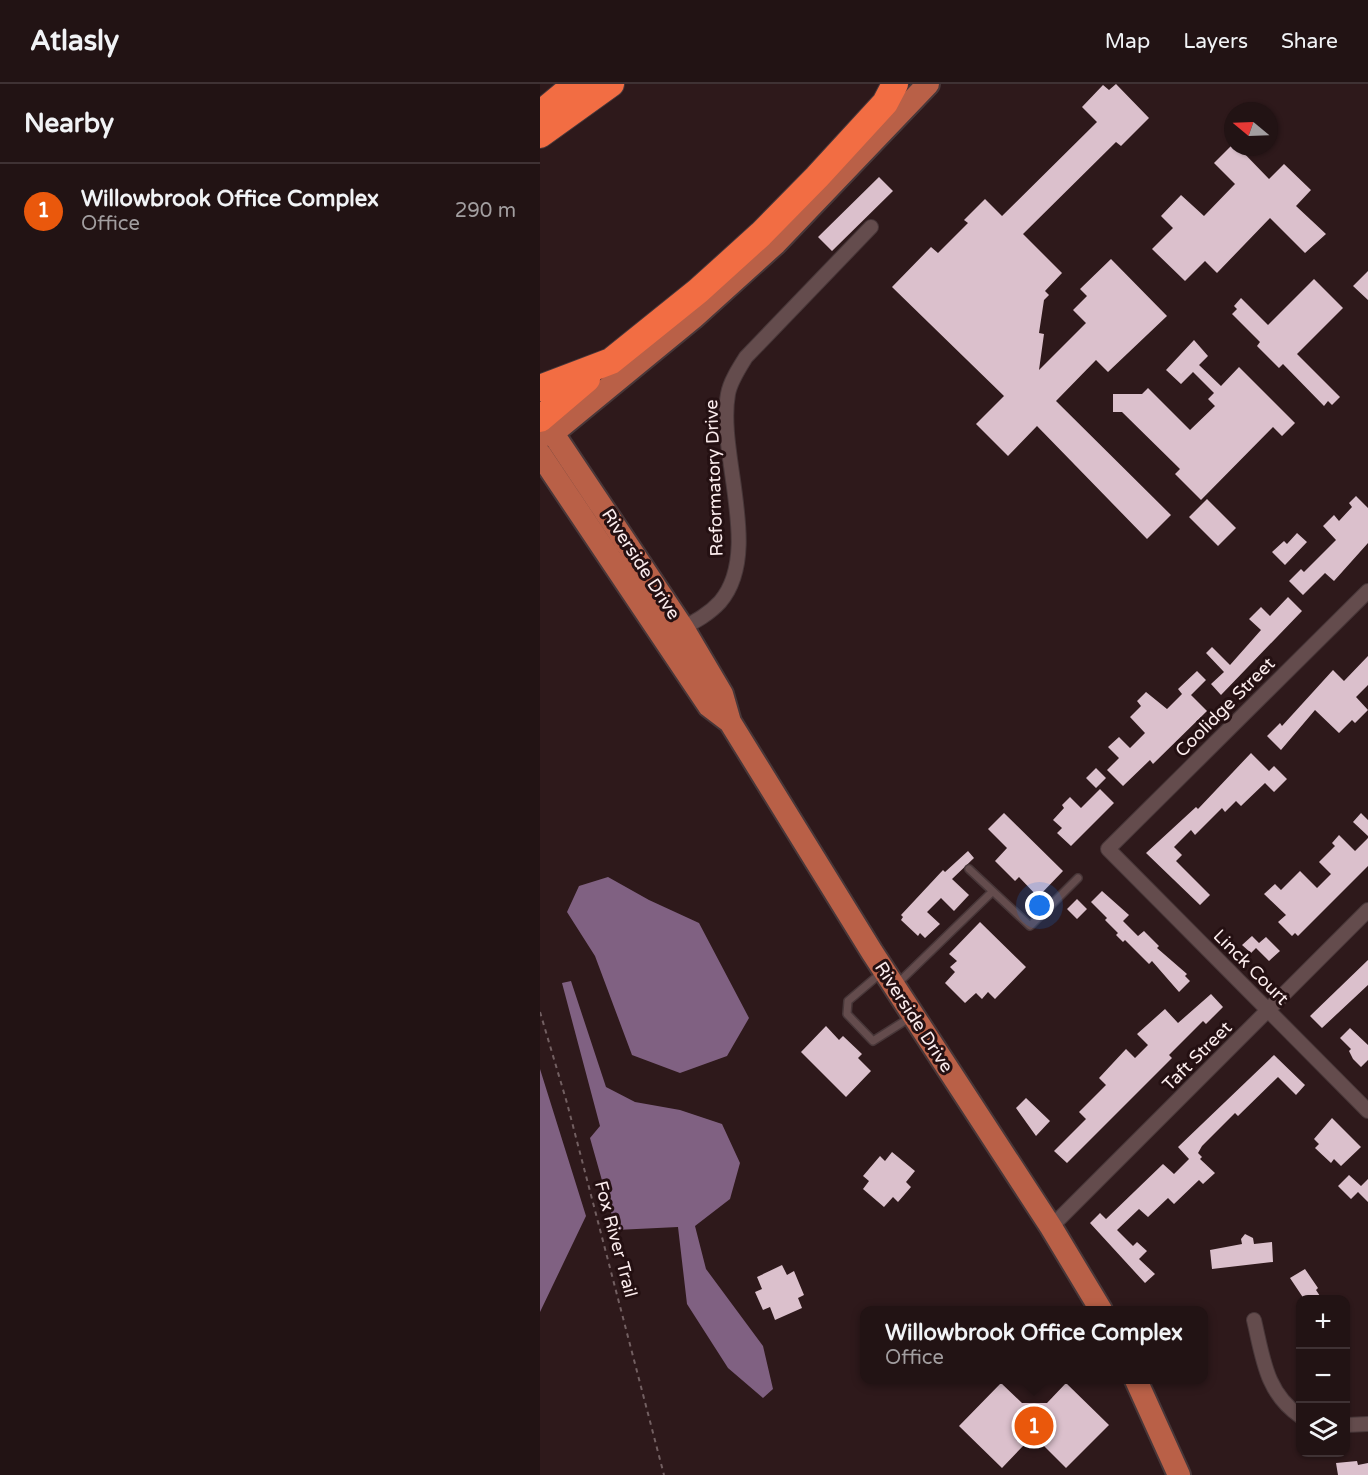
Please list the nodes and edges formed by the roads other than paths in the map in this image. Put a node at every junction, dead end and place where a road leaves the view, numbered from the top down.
1 (576, 84) edge
2 (611, 84) edge
3 (895, 84) edge
4 (928, 84) edge
5 (540, 114) edge
6 (540, 135) edge
7 (871, 227) dead end
8 (611, 360) junction
9 (540, 388) edge
10 (543, 424) edge
11 (540, 454) edge
12 (1368, 591) edge
13 (673, 633) junction
14 (1108, 849) joint
15 (969, 869) dead end
16 (1078, 878) dead end
17 (992, 892) junction
18 (1368, 910) edge
19 (889, 978) junction
20 (1268, 1010) junction
21 (913, 1016) junction
22 (1368, 1111) edge
23 (1051, 1227) junction
24 (1098, 1306) edge
25 (1254, 1320) dead end
26 (1138, 1384) edge
27 (1296, 1413) edge
28 (1368, 1424) edge
29 (1350, 1425) edge
30 (1179, 1475) edge

1 - 5 highway
2 - 6 highway
3 - 8 highway
4 - 10 main road
7 - 13 street, Reformatory Drive
8 - 9 highway
8 - 10 highway
10 - 13 main road, Riverside Drive
11 - 13 main road, Riverside Drive
12 - 14 street, Coolidge Street
13 - 19 main road, Riverside Drive
14 - 20 street, Linck Court
15 - 17 lane
16 - 17 lane
17 - 19 lane
18 - 20 street, Taft Street
19 - 21 main road, Riverside Drive
19 - 21 lane
20 - 22 street, Linck Court
20 - 23 street, Taft Street
21 - 23 main road, Riverside Drive
23 - 24 main road, Riverside Drive
25 - 27 street
26 - 30 main road
28 - 29 street

